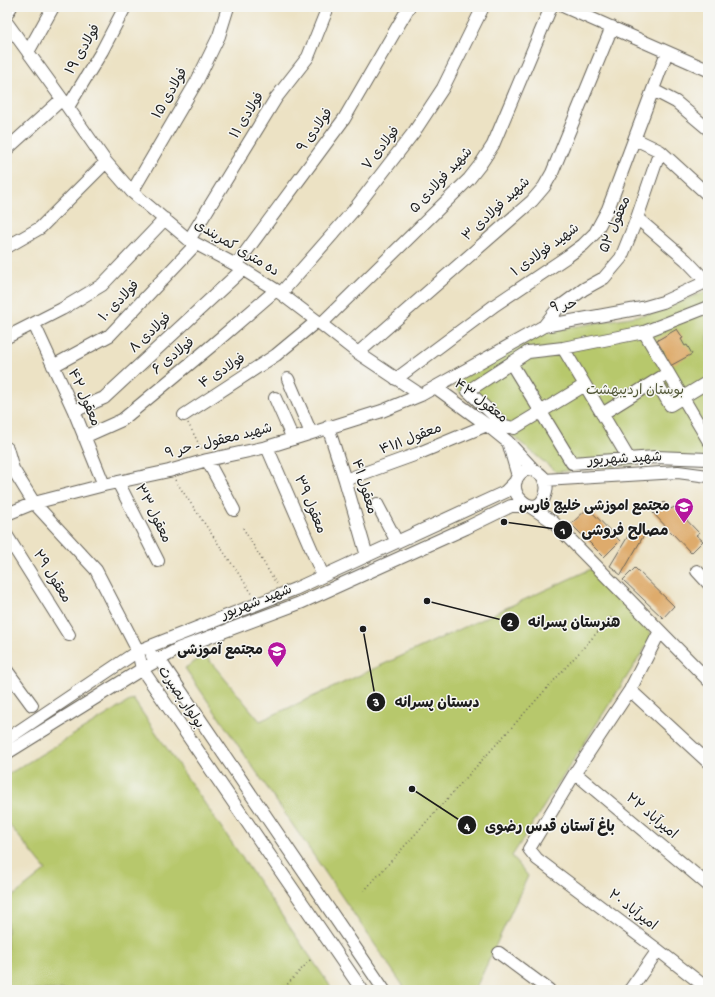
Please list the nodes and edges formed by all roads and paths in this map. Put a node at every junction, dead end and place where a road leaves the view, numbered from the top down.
1 (11, 7) edge
2 (53, 7) edge
3 (125, 7) edge
4 (228, 7) edge
5 (328, 7) edge
6 (409, 7) edge
7 (483, 7) edge
8 (551, 7) edge
9 (565, 7) edge
10 (7, 13) edge
11 (7, 23) edge
12 (612, 27) junction
13 (11, 38) edge
14 (28, 52) junction
15 (667, 52) junction
16 (708, 70) edge
17 (653, 90) junction
18 (65, 103) junction
19 (708, 129) edge
20 (635, 139) junction
21 (7, 149) edge
22 (660, 151) junction
23 (106, 162) junction
24 (132, 192) junction
25 (708, 195) edge
26 (637, 218) junction
27 (165, 219) junction
28 (193, 242) junction
29 (7, 247) edge
30 (240, 267) junction
31 (707, 281) edge
32 (279, 292) junction
33 (708, 307) edge
34 (319, 322) junction
35 (34, 324) junction
36 (544, 326) junction
37 (644, 332) junction
38 (7, 337) edge
39 (563, 348) junction
40 (358, 353) junction
41 (511, 363) junction
42 (53, 366) junction
43 (668, 373) junction
44 (288, 379) dead end
45 (396, 379) junction
46 (656, 381) junction
47 (708, 382) edge
48 (585, 385) junction
49 (435, 387) junction
50 (421, 395) junction
51 (683, 397) junction
52 (275, 398) dead end
53 (74, 411) junction
54 (541, 412) junction
55 (602, 414) junction
56 (184, 415) joint
57 (486, 425) junction
58 (328, 427) junction
59 (311, 433) junction
60 (84, 437) junction
61 (293, 439) junction
62 (708, 440) edge
63 (508, 442) junction
64 (267, 447) junction
65 (7, 448) edge
66 (708, 458) edge
67 (629, 459) junction
68 (207, 460) junction
69 (533, 469) junction
70 (169, 471) junction
71 (708, 476) edge
72 (517, 478) junction
73 (345, 480) junction
74 (544, 480) junction
75 (118, 482) junction
76 (104, 485) junction
77 (544, 499) junction
78 (34, 503) junction
79 (378, 504) dead end
80 (529, 506) junction
81 (234, 510) dead end
82 (7, 514) edge
83 (552, 521) junction
84 (243, 528) dead end
85 (7, 536) edge
86 (397, 542) junction
87 (367, 556) junction
88 (158, 561) dead end
89 (697, 571) dead end
90 (323, 576) junction
91 (708, 583) edge
92 (282, 594) junction
93 (258, 603) junction
94 (613, 614) dead end
95 (660, 631) junction
96 (69, 635) dead end
97 (138, 650) junction
98 (159, 659) junction
99 (142, 669) junction
100 (7, 671) edge
101 (708, 680) edge
102 (630, 690) junction
103 (32, 705) dead end
104 (7, 739) edge
105 (7, 753) edge
106 (708, 762) edge
107 (575, 773) junction
108 (708, 884) edge
109 (364, 891) dead end
110 (344, 930) junction
111 (328, 942) junction
112 (658, 950) junction
113 (500, 953) dead end
114 (312, 958) dead end
115 (708, 989) edge
116 (282, 990) edge
117 (362, 990) edge
118 (384, 990) edge
119 (549, 990) edge
120 (630, 990) edge

1 - 10 street
2 - 14 street
3 - 18 street, فولادی ۱۹
4 - 24 street, فولادی ۱۵
5 - 28 street, فولادی ۱۱
6 - 30 street, فولادی ۹
7 - 32 street, فولادی ۷
8 - 34 street, شهید فولادی ۵
9 - 12 street
11 - 13 street, ده متری کمربندی
12 - 15 street
12 - 40 street, شهید فولادی ۳
13 - 14 street, ده متری کمربندی
14 - 18 street, ده متری کمربندی
15 - 16 street
15 - 17 street, شهید فولادی ۱
17 - 19 street
17 - 20 street, شهید فولادی ۱
18 - 21 street, فولادی ۱۹
18 - 23 street, ده متری کمربندی
20 - 22 street
20 - 45 street, شهید فولادی ۱
22 - 25 street
22 - 26 street, معقول ۵۲
23 - 24 street, ده متری کمربندی
23 - 29 street
24 - 27 street, ده متری کمربندی
26 - 31 street
26 - 36 street, معقول ۵۲
27 - 28 street, ده متری کمربندی
27 - 35 street
28 - 30 street, ده متری کمربندی
28 - 42 street, فولادی ۱۰
30 - 32 street, ده متری کمربندی
30 - 53 street, فولادی ۸
31 - 36 street, حر ۹
32 - 34 street, ده متری کمربندی
32 - 60 street, فولادی ۶
33 - 37 street
34 - 40 street, ده متری کمربندی
34 - 56 street, فولادی ۴
35 - 38 street
35 - 42 street, معقول ۴۲
36 - 49 street, حر ۹
37 - 39 street
37 - 43 street
39 - 41 street
39 - 48 street
40 - 45 street, ده متری کمربندی
41 - 54 street
41 - 54 street
42 - 53 street, معقول ۴۲
43 - 46 street
43 - 51 street
44 - 59 street
45 - 50 street, ده متری کمربندی
46 - 51 street
46 - 55 street
47 - 51 street
48 - 54 street
48 - 55 street
49 - 50 street, شهید معقول - حر ۹
49 - 57 street, معقول ۴۳
50 - 58 street, شهید معقول - حر ۹
51 - 62 street
52 - 61 street
53 - 60 street, معقول ۴۲
54 - 67 street
55 - 67 street
56 - 68 path
57 - 63 street, معقول ۴۳
57 - 73 street, معقول ۴۱/۱
58 - 59 street, شهید معقول - حر ۹
58 - 73 street, معقول ۴۱
59 - 61 street, شهید معقول - حر ۹
60 - 76 street, معقول ۴۲
61 - 64 street, شهید معقول - حر ۹
63 - 69 street, معقول ۴۳
63 - 72 street, معقول ۴۳
64 - 68 street, شهید معقول - حر ۹
64 - 90 street, معقول ۳۹
65 - 78 street
66 - 67 street
68 - 70 street, شهید معقول - حر ۹
68 - 81 street
69 - 72 street
69 - 74 street
70 - 75 street, شهید معقول - حر ۹
70 - 93 path
71 - 74 street, شهید شهریور
72 - 80 street
72 - 86 street, شهید شهریور
73 - 87 street, معقول ۴۱
74 - 77 street
75 - 76 street, شهید معقول - حر ۹
75 - 88 street, معقول ۳۳
76 - 78 street, شهید معقول - حر ۹
77 - 80 street
77 - 83 street
78 - 82 street, شهید معقول - حر ۹
78 - 97 street
79 - 86 street
80 - 83 street
80 - 98 street, شهید شهریور
83 - 95 street
84 - 92 path
85 - 96 street, معقول ۲۹
86 - 87 street, شهید شهریور
87 - 90 street, شهید شهریور
89 - 91 street
90 - 92 street, شهید شهریور
92 - 93 street, شهید شهریور
93 - 97 street, شهید شهریور
94 - 109 path
95 - 101 street
95 - 102 street
97 - 98 street, بولوار بصیرت
97 - 99 street, بولوار بصیرت
97 - 104 street, شهید شهریور
98 - 99 street, شهید شهریور
98 - 110 street, بولوار بصیرت
99 - 105 street, شهید شهریور
99 - 111 street, بولوار بصیرت
100 - 103 street
102 - 106 street
102 - 107 street
107 - 108 street, امیرآباد ۲۲
107 - 112 street, امیرآباد ۲۰
110 - 111 street
110 - 118 street, بولوار بصیرت
111 - 117 street, بولوار بصیرت
112 - 115 street, امیرآباد ۲۰
112 - 120 street
113 - 119 street
114 - 116 path

